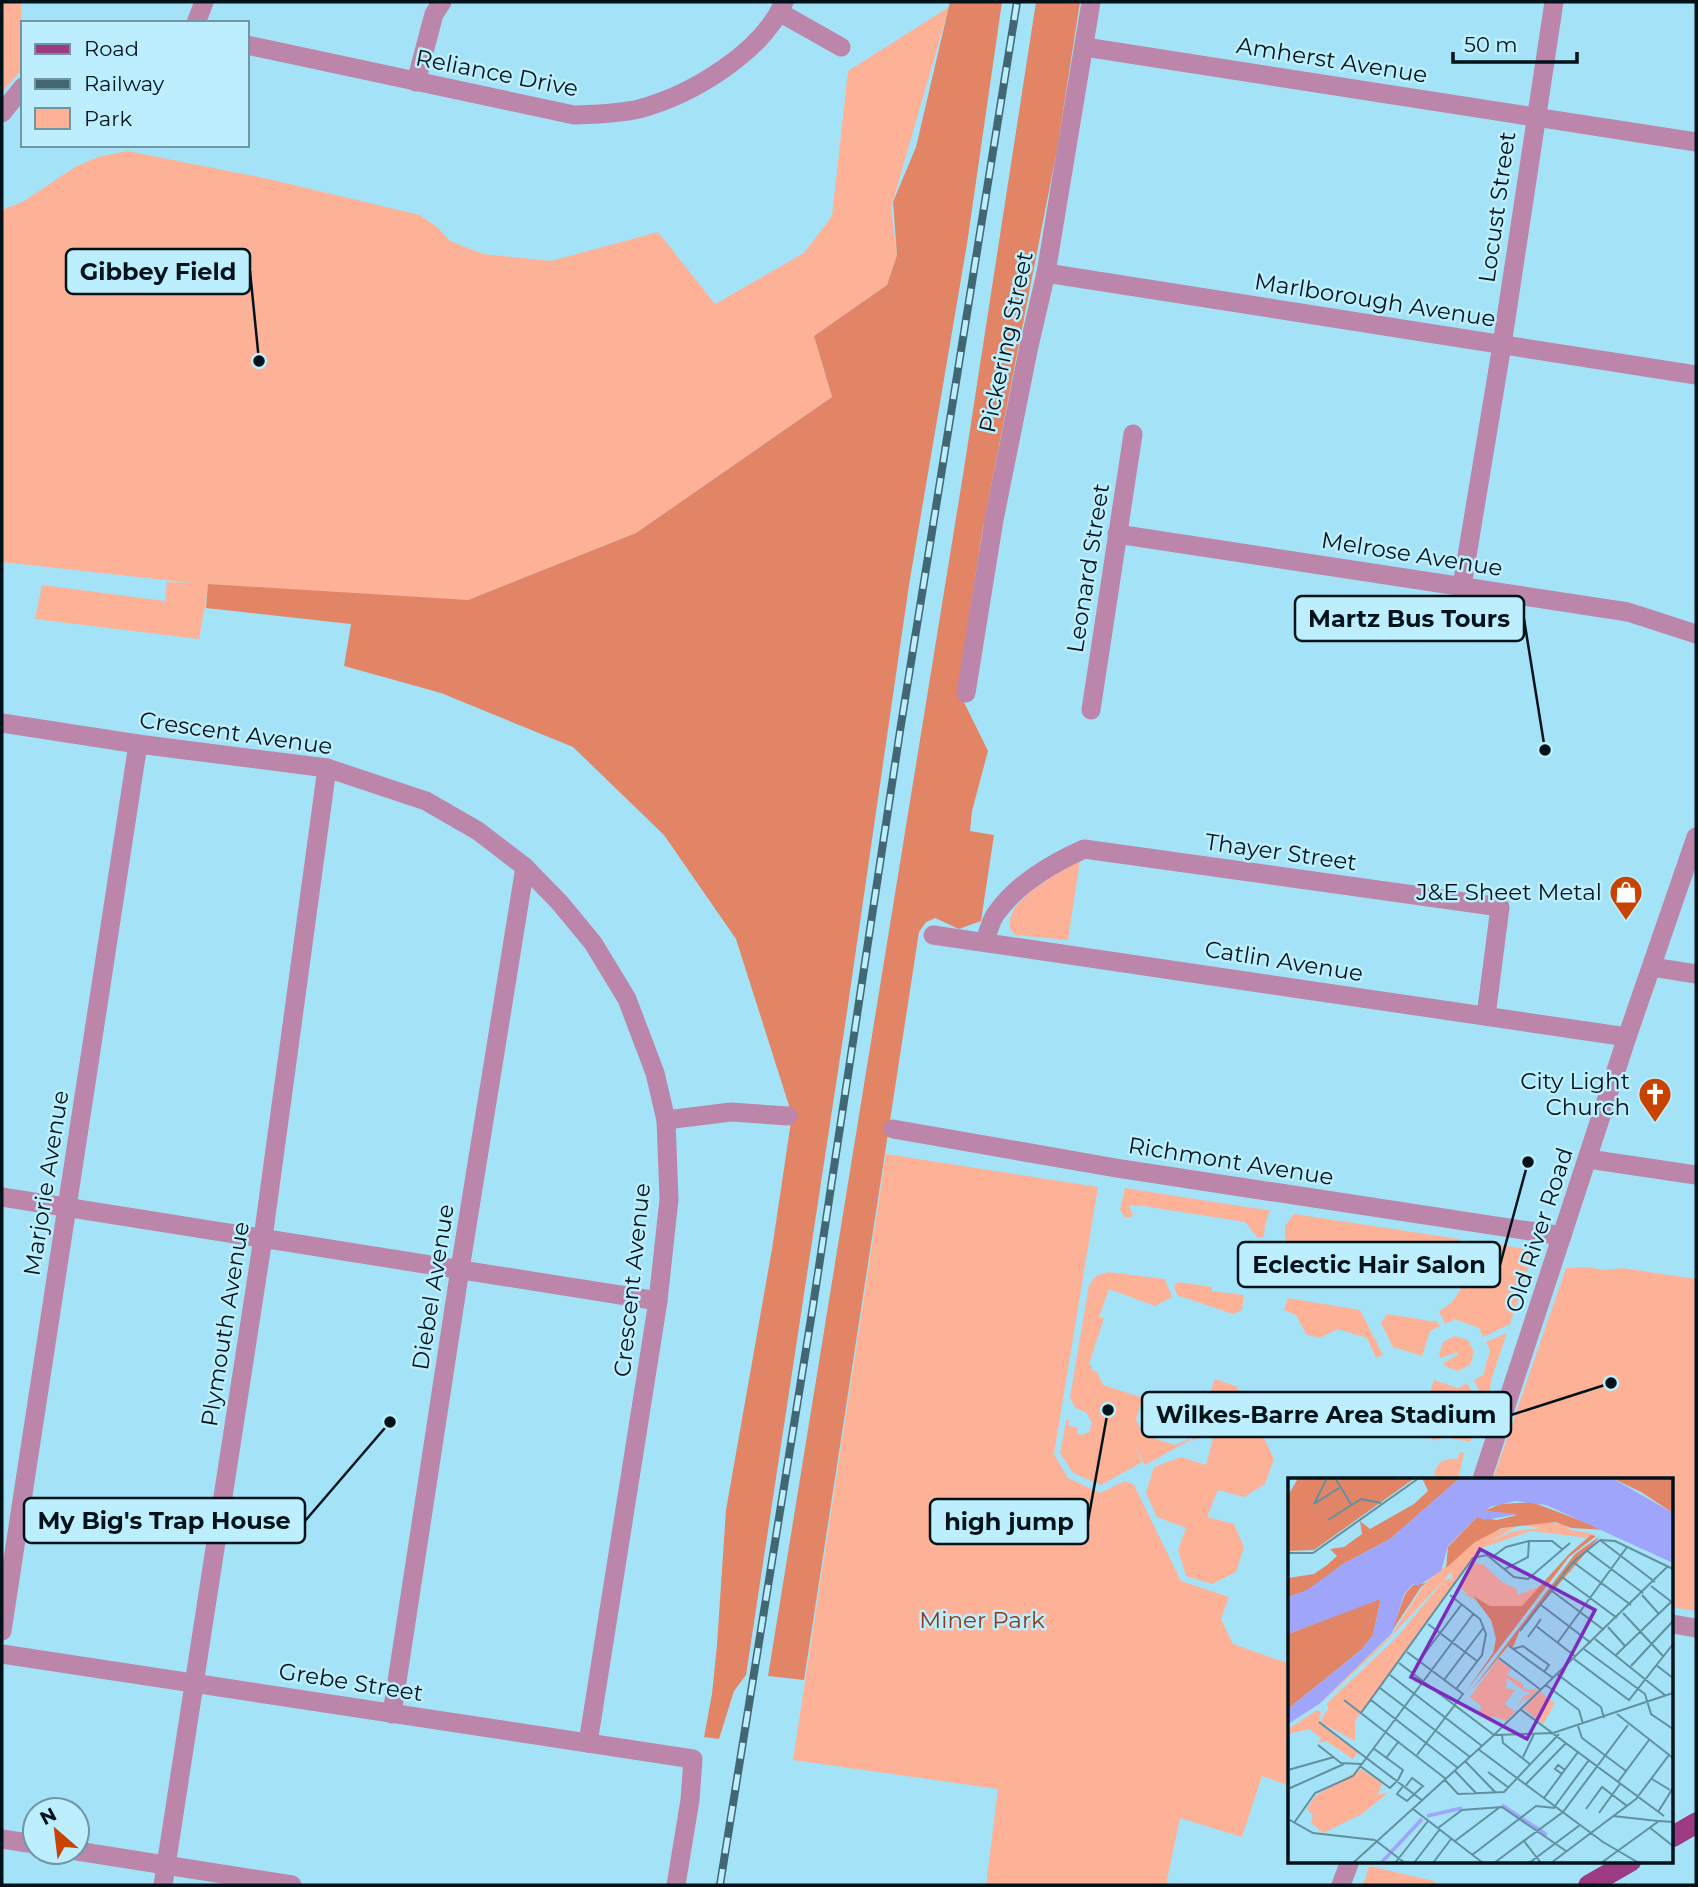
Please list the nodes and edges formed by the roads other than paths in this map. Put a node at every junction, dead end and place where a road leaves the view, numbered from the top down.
1 (204, 2) edge
2 (442, 2) edge
3 (1091, 2) edge
4 (1554, 2) edge
5 (782, 7) edge
6 (197, 21) edge
7 (248, 45) edge
8 (841, 47) dead end
9 (1084, 47) junction
10 (416, 82) junction
11 (21, 89) edge
12 (2, 113) edge
13 (1535, 116) junction
14 (1696, 142) edge
15 (1046, 273) junction
16 (1502, 345) junction
17 (1696, 376) edge
18 (1133, 434) dead end
19 (1117, 534) junction
20 (1462, 586) junction
21 (1696, 634) edge
22 (966, 693) dead end
23 (1091, 710) dead end
24 (2, 723) edge
25 (138, 744) junction
26 (327, 768) junction
27 (1696, 837) edge
28 (525, 867) junction
29 (933, 934) dead end
30 (985, 941) junction
31 (1652, 967) junction
32 (1696, 974) edge
33 (1486, 1016) junction
34 (1627, 1037) junction
35 (788, 1116) dead end
36 (666, 1121) junction
37 (893, 1129) dead end
38 (1588, 1159) junction
39 (1696, 1175) edge
40 (2, 1197) edge
41 (67, 1208) junction
42 (1562, 1236) junction
43 (263, 1238) junction
44 (460, 1269) junction
45 (658, 1301) junction
46 (1482, 1478) edge
47 (1674, 1625) edge
48 (1696, 1628) edge
49 (2, 1631) edge
50 (2, 1654) edge
51 (195, 1683) junction
52 (392, 1714) junction
53 (588, 1743) junction
54 (1696, 1823) edge
55 (1674, 1836) edge
56 (2, 1839) edge
57 (21, 1842) edge
58 (91, 1853) edge
59 (1350, 1862) edge
60 (1629, 1862) edge
61 (166, 1865) junction
62 (163, 1885) edge
63 (292, 1885) edge
64 (676, 1885) edge
65 (1341, 1885) edge
66 (1589, 1885) edge

1 - 6 street
2 - 10 street
3 - 9 street, Pickering Street
4 - 13 street, Locust Street
5 - 8 street
5 - 10 street, Reliance Drive
7 - 10 street, Reliance Drive
9 - 13 street, Amherst Avenue
9 - 15 street, Pickering Street
11 - 12 street
13 - 14 street, Amherst Avenue
13 - 16 street, Locust Street
15 - 16 street, Marlborough Avenue
15 - 22 street, Pickering Street
16 - 17 street, Marlborough Avenue
16 - 20 street, Locust Street
18 - 19 street, Leonard Street
19 - 20 street, Melrose Avenue
19 - 23 street, Leonard Street
20 - 21 street, Melrose Avenue
24 - 25 street, Crescent Avenue
25 - 26 street, Crescent Avenue
25 - 41 street, Marjorie Avenue
26 - 28 street, Crescent Avenue
26 - 43 street, Plymouth Avenue
27 - 31 street, Old River Road
28 - 36 street, Crescent Avenue
28 - 44 street, Diebel Avenue
29 - 30 street, Catlin Avenue
30 - 33 street, Catlin Avenue
30 - 33 street, Thayer Street
31 - 32 street
31 - 34 street, Old River Road
33 - 34 street, Catlin Avenue
34 - 38 street, Old River Road
35 - 36 street
36 - 45 street, Crescent Avenue
37 - 42 street, Richmont Avenue
38 - 39 street
38 - 42 street, Old River Road
40 - 41 street
41 - 43 street
41 - 49 street, Marjorie Avenue
42 - 46 street, Old River Road
43 - 44 street
43 - 51 street, Plymouth Avenue
44 - 45 street
44 - 52 street, Diebel Avenue
45 - 53 street, Crescent Avenue
47 - 48 street
50 - 51 street, Grebe Street
51 - 52 street, Grebe Street
51 - 61 street, Plymouth Avenue
52 - 53 street, Grebe Street
53 - 64 street, Grebe Street
54 - 55 main road
56 - 57 street
58 - 61 street
59 - 65 street
60 - 66 main road
61 - 62 street, Plymouth Avenue
61 - 63 street

